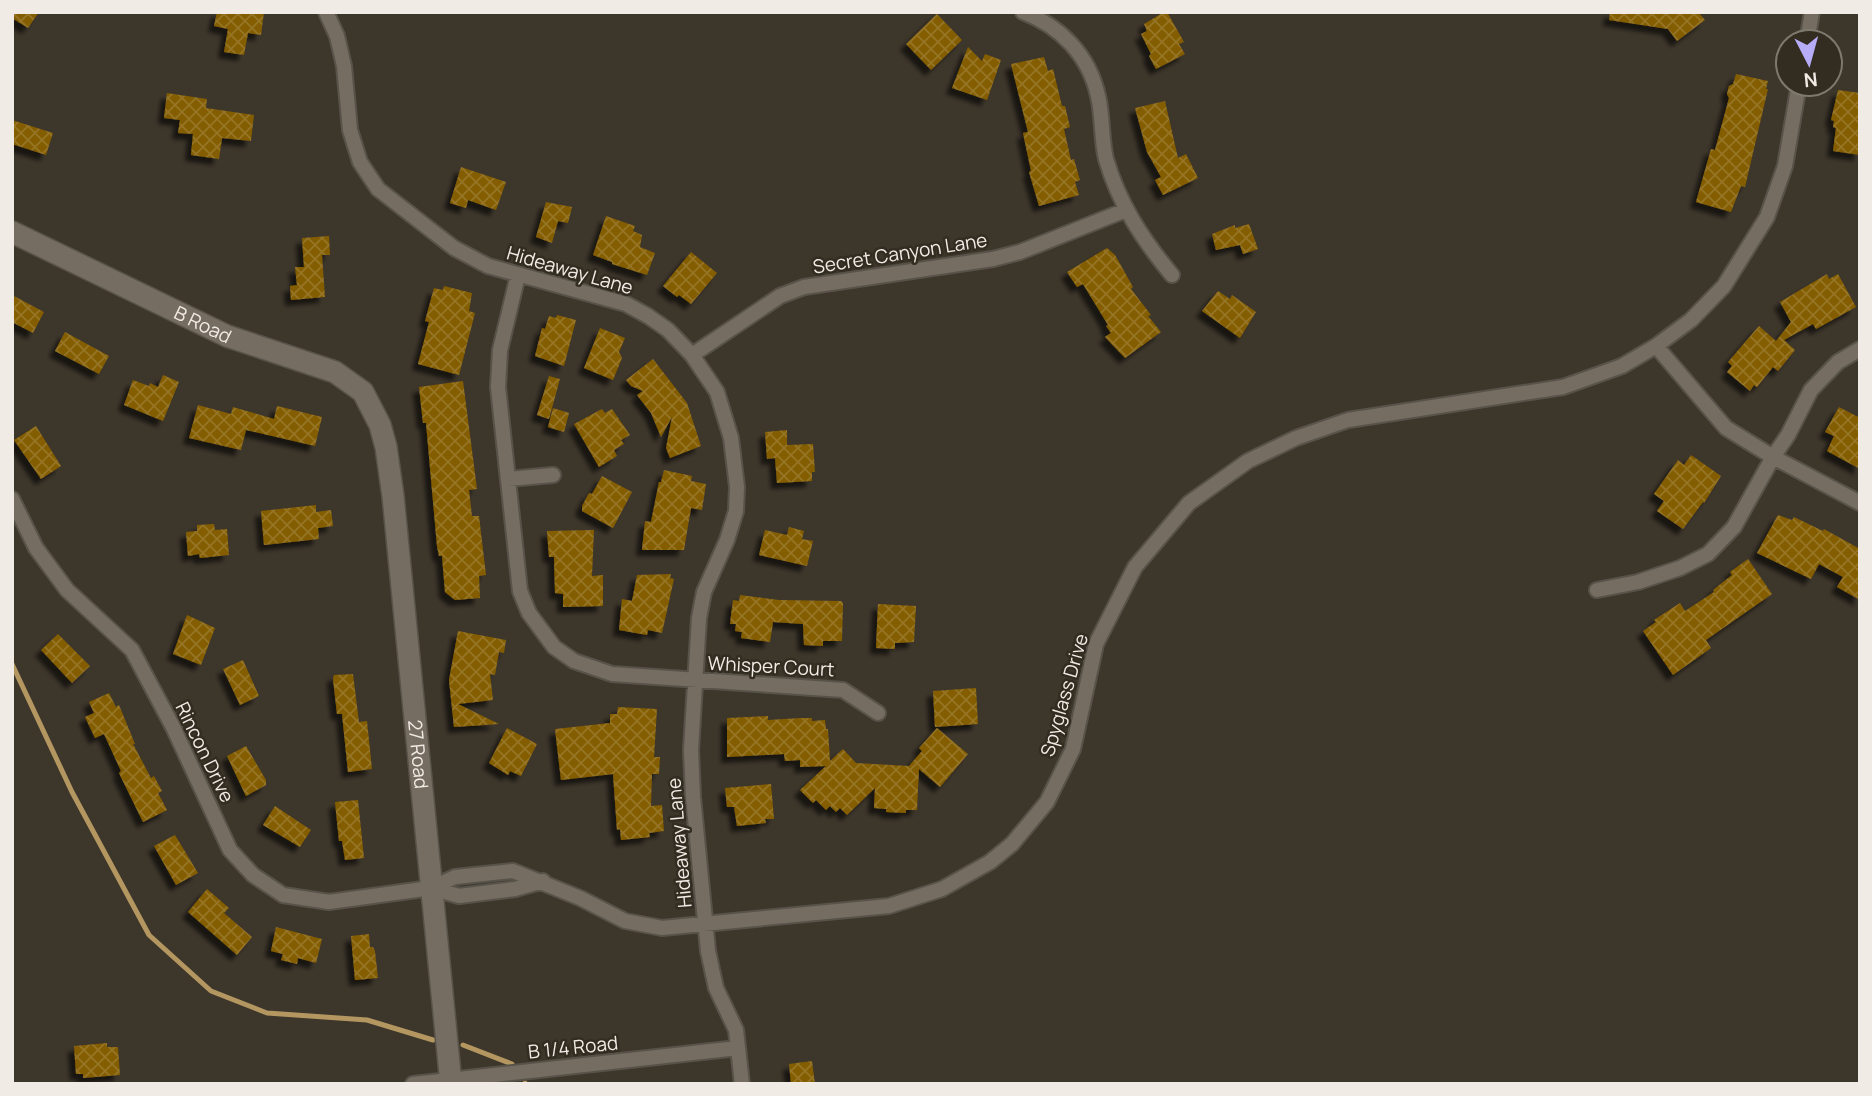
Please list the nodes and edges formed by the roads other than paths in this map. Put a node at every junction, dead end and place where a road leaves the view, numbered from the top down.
1 (326, 12) edge
2 (1023, 12) edge
3 (1797, 98) edge
4 (1126, 210) junction
5 (12, 232) edge
6 (518, 275) junction
7 (1172, 275) dead end
8 (1656, 346) junction
9 (1860, 349) edge
10 (692, 355) junction
11 (380, 425) joint
12 (1773, 457) junction
13 (553, 475) dead end
14 (508, 479) junction
15 (12, 499) edge
16 (1860, 503) edge
17 (1597, 590) dead end
18 (696, 681) junction
19 (878, 713) dead end
20 (431, 888) junction
21 (705, 925) junction
22 (738, 1048) junction
23 (450, 1082) edge
24 (413, 1084) edge
25 (742, 1084) edge

1 - 6 street, Hideaway Lane
2 - 4 street
3 - 8 street, Spyglass Drive
4 - 7 street
4 - 10 street, Secret Canyon Lane
5 - 11 street, B Road
6 - 10 street, Hideaway Lane
6 - 14 street, Whisper Court
8 - 12 street
8 - 21 street, Spyglass Drive
9 - 12 street
10 - 18 street, Hideaway Lane
11 - 20 street, 27 Road
12 - 16 street
12 - 17 street
13 - 14 street
14 - 18 street, Whisper Court
15 - 20 street, Rincon Drive
18 - 19 street, Whisper Court
18 - 21 street, Hideaway Lane
20 - 21 street, Spyglass Drive
20 - 23 street, 27 Road
21 - 22 street, Hideaway Lane
22 - 23 street, B 1/4 Road
22 - 25 street, Hideaway Lane
23 - 24 street, B 1/4 Road

